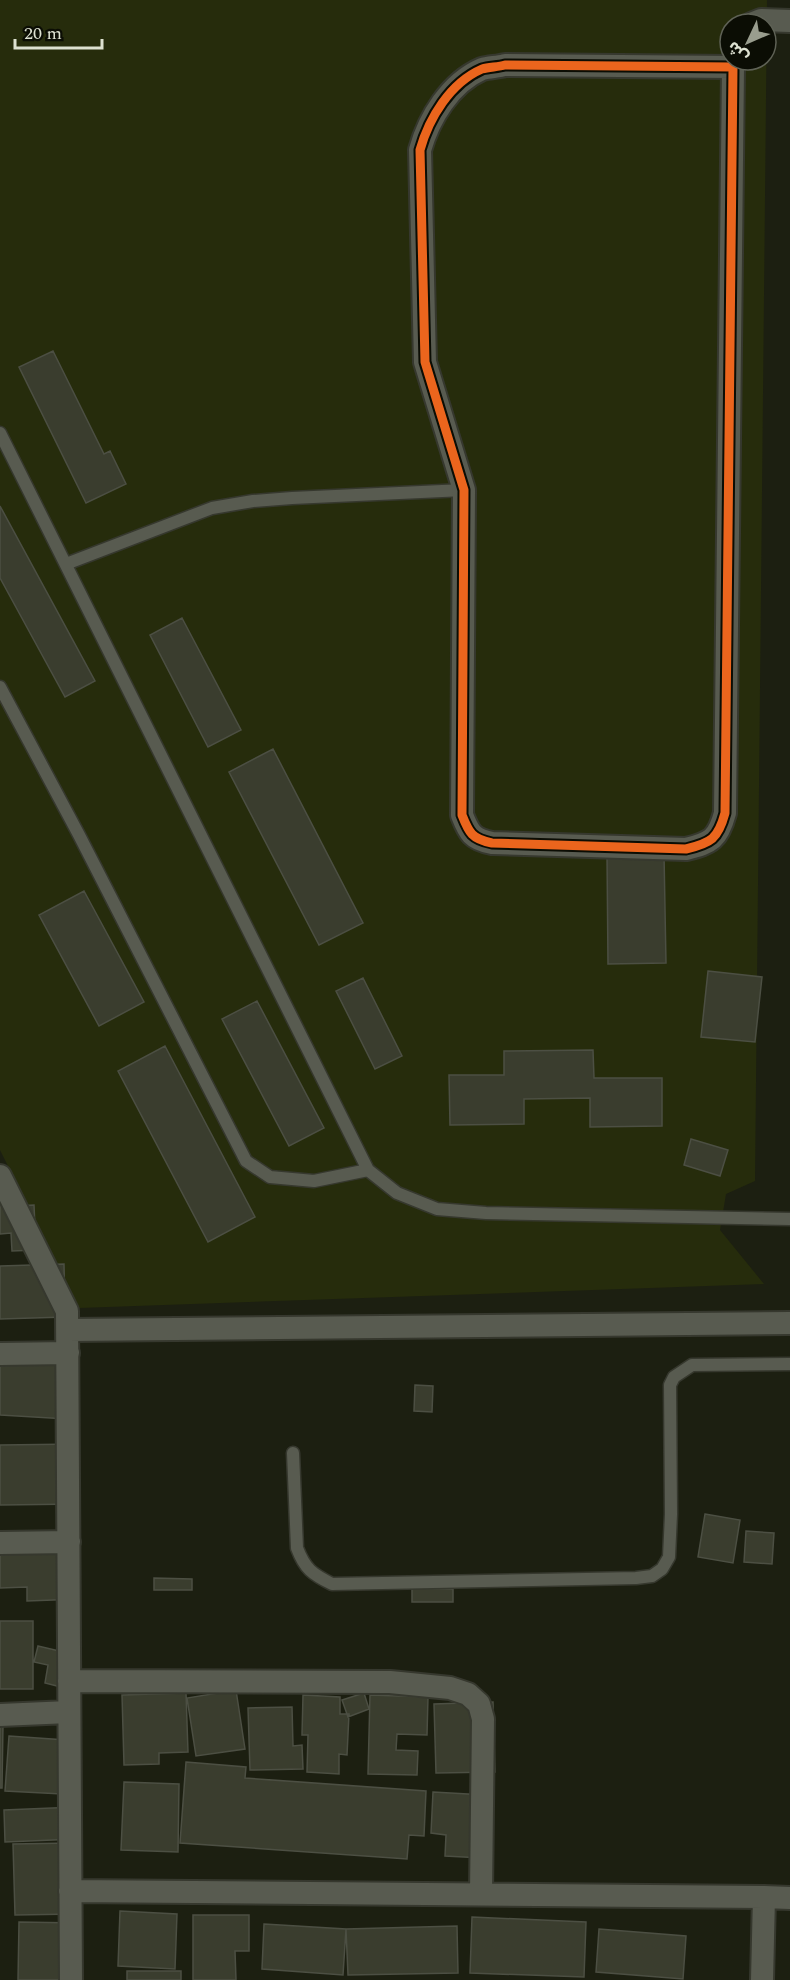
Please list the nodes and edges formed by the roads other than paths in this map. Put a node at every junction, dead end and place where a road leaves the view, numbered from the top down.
1 (718, 63) edge
2 (733, 72) edge
3 (0, 433) edge
4 (464, 490) junction
5 (66, 564) junction
6 (0, 687) edge
7 (368, 1170) junction
8 (0, 1176) edge
9 (790, 1219) edge
10 (790, 1323) edge
11 (68, 1330) junction
12 (68, 1353) junction
13 (0, 1354) edge
14 (790, 1364) edge
15 (293, 1454) dead end
16 (69, 1542) junction
17 (0, 1543) edge
18 (69, 1680) junction
19 (69, 1712) junction
20 (0, 1715) edge
21 (70, 1891) junction
22 (481, 1894) junction
23 (764, 1897) junction
24 (790, 1898) edge
25 (71, 1980) edge
26 (762, 1980) edge

1 - 4 street
2 - 4 street
3 - 5 lane
4 - 5 lane
5 - 7 lane
6 - 7 lane
7 - 9 lane
8 - 11 street
10 - 11 street
11 - 12 street
12 - 13 street
12 - 16 street
14 - 15 lane
16 - 17 street
16 - 18 street
18 - 19 street
18 - 22 street
19 - 20 street
19 - 21 street
21 - 22 street
21 - 25 street
22 - 23 street
23 - 24 street
23 - 26 street

